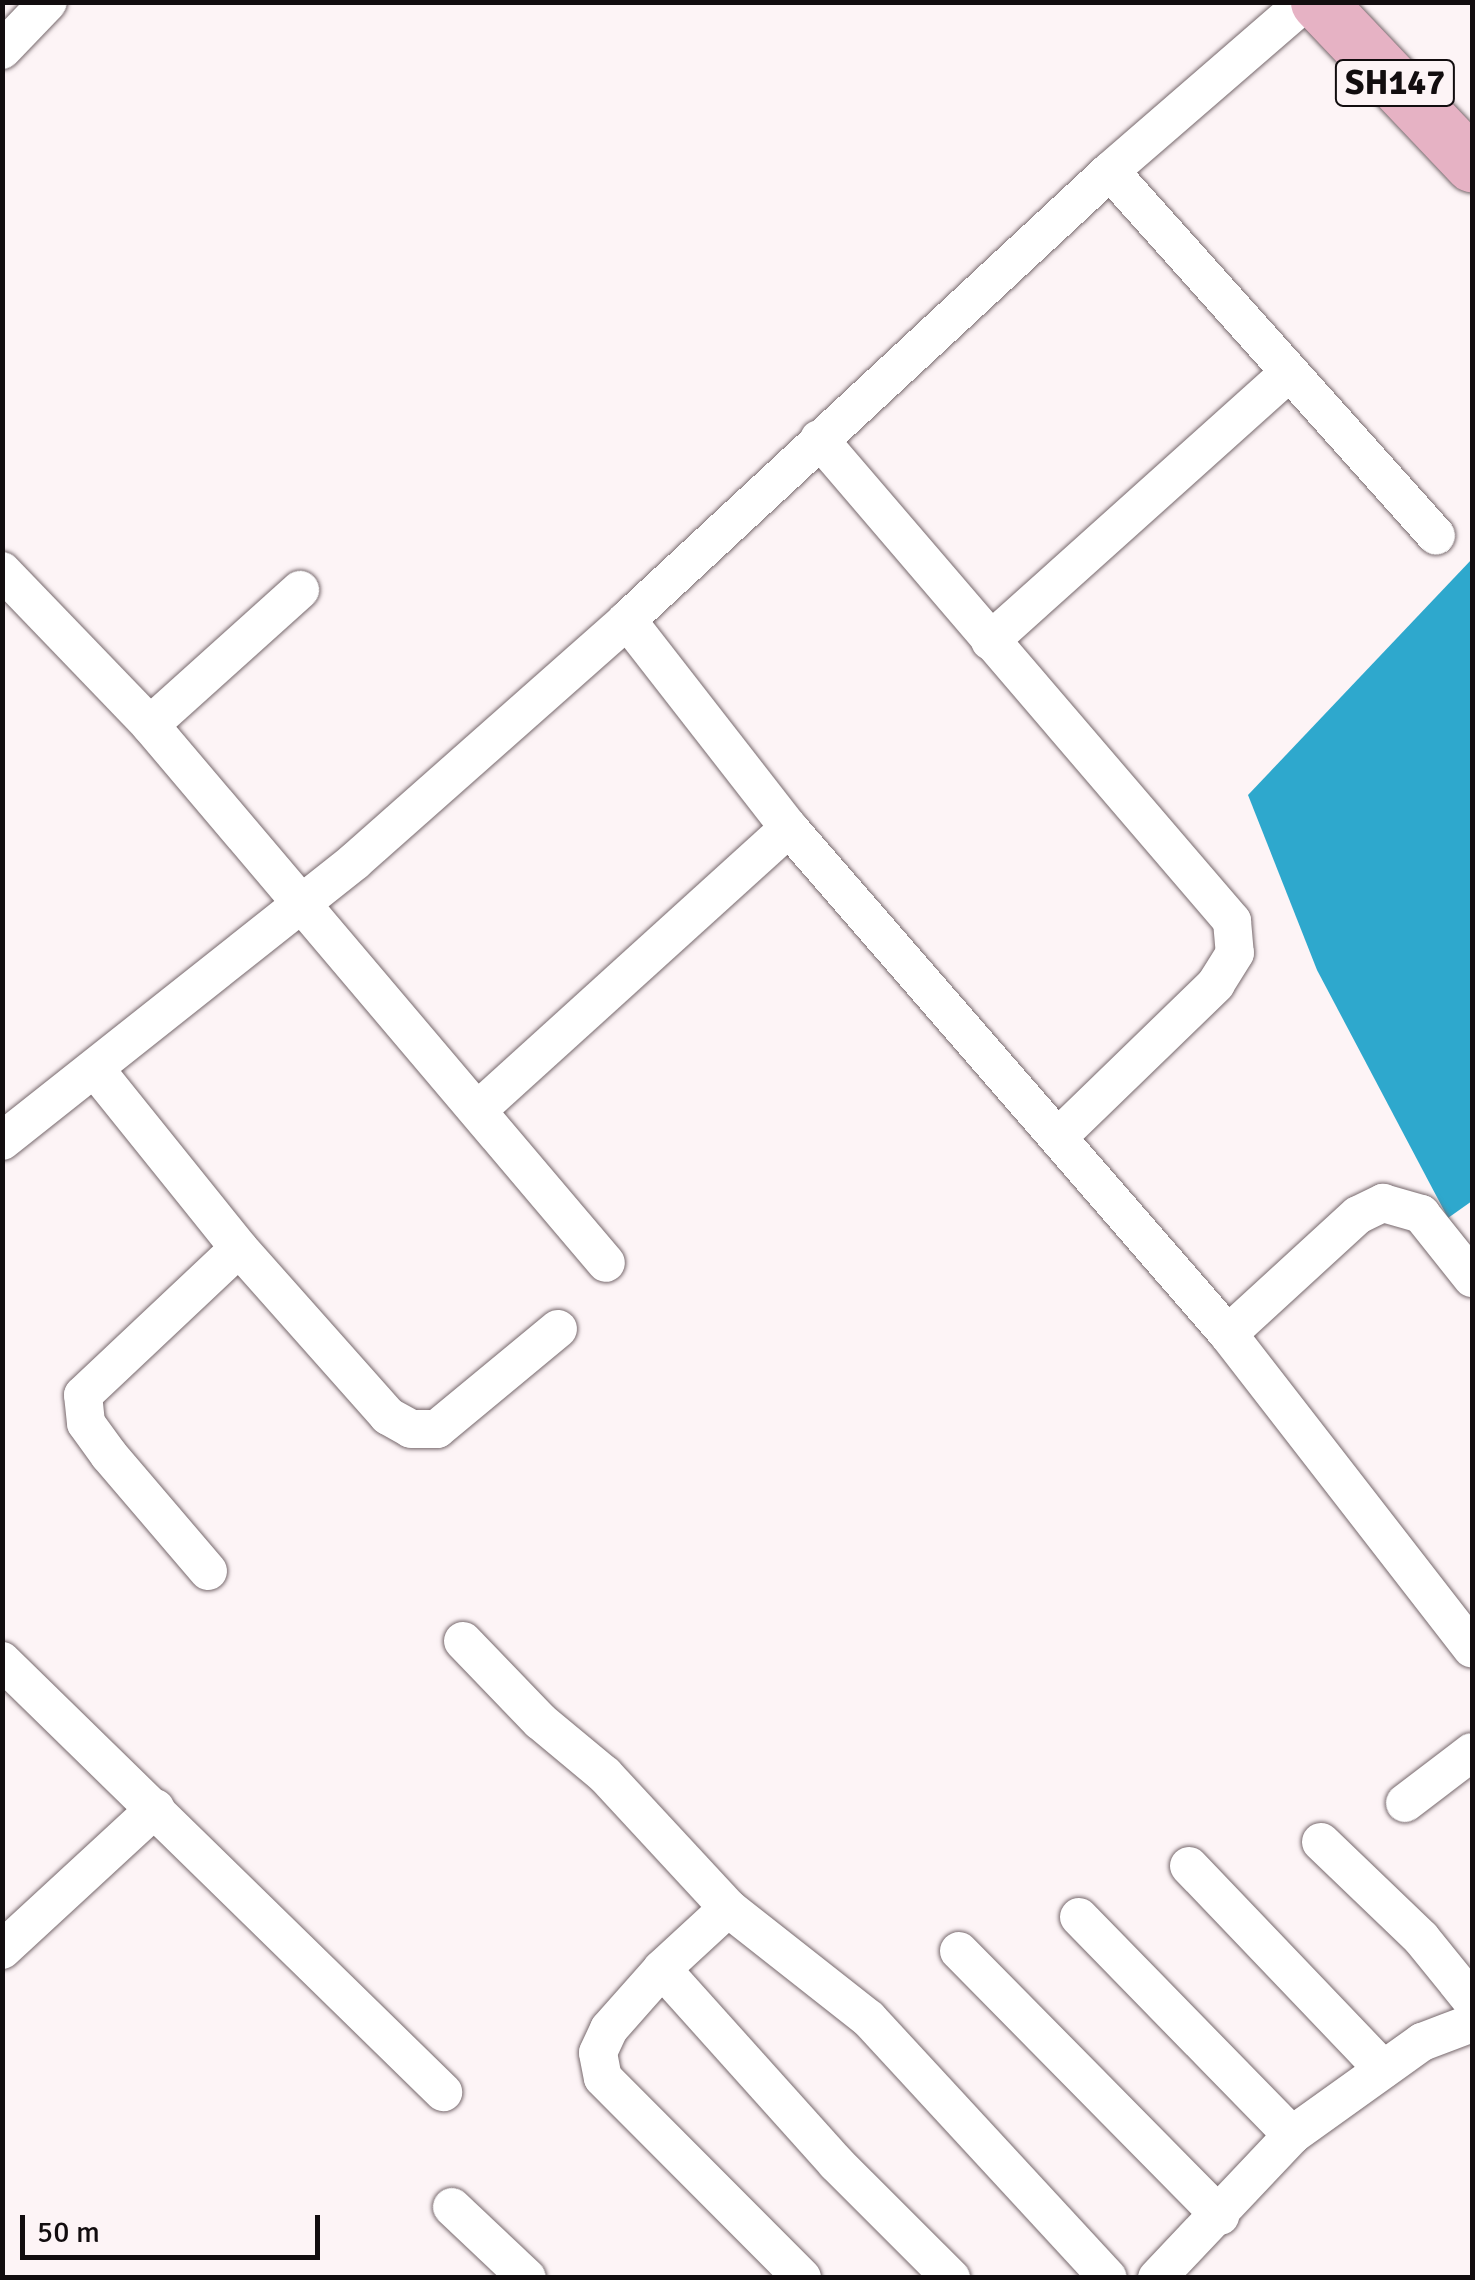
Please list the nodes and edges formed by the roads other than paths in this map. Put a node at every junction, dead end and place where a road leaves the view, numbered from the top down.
1 (48, 2) edge
2 (1305, 2) edge
3 (1318, 2) edge
4 (2, 50) edge
5 (1472, 164) edge
6 (1110, 171) junction
7 (1286, 376) junction
8 (819, 439) junction
9 (1436, 536) dead end
10 (2, 571) edge
11 (300, 590) dead end
12 (627, 620) junction
13 (990, 641) junction
14 (150, 725) junction
15 (789, 828) junction
16 (301, 899) junction
17 (95, 1069) junction
18 (480, 1108) junction
19 (1058, 1137) junction
20 (2, 1141) edge
21 (239, 1248) junction
22 (606, 1263) dead end
23 (1472, 1278) edge
24 (558, 1329) dead end
25 (1228, 1334) junction
26 (208, 1572) dead end
27 (463, 1641) dead end
28 (1472, 1648) edge
29 (2, 1660) edge
30 (1472, 1752) edge
31 (1406, 1803) dead end
32 (156, 1808) junction
33 (1321, 1842) dead end
34 (1189, 1866) dead end
35 (728, 1908) junction
36 (1079, 1917) dead end
37 (2, 1950) edge
38 (959, 1952) dead end
39 (662, 1969) junction
40 (1472, 2001) edge
41 (1472, 2023) edge
42 (1383, 2070) junction
43 (443, 2092) dead end
44 (1292, 2135) junction
45 (452, 2207) dead end
46 (1220, 2216) junction
47 (527, 2278) edge
48 (802, 2278) edge
49 (951, 2278) edge
50 (1108, 2278) edge
51 (1157, 2278) edge

1 - 4 street
2 - 6 street
3 - 5 main road, SH147
6 - 7 street
6 - 8 street
7 - 9 street
7 - 13 street
8 - 12 street
8 - 13 street
10 - 14 street
11 - 14 street
12 - 15 street
12 - 16 street
13 - 19 street
14 - 16 street
15 - 18 street
15 - 19 street
16 - 17 street
16 - 18 street
17 - 20 street
17 - 21 street
18 - 22 street
19 - 25 street
21 - 24 street
21 - 26 street
23 - 25 street
25 - 28 street
27 - 35 street
29 - 32 street
30 - 31 street
32 - 37 street
32 - 43 street
33 - 40 street
34 - 42 street
35 - 39 street
35 - 50 street
36 - 44 street
38 - 46 street
39 - 48 street
39 - 49 street
41 - 42 street
42 - 44 street
44 - 46 street
45 - 47 street
46 - 51 street

